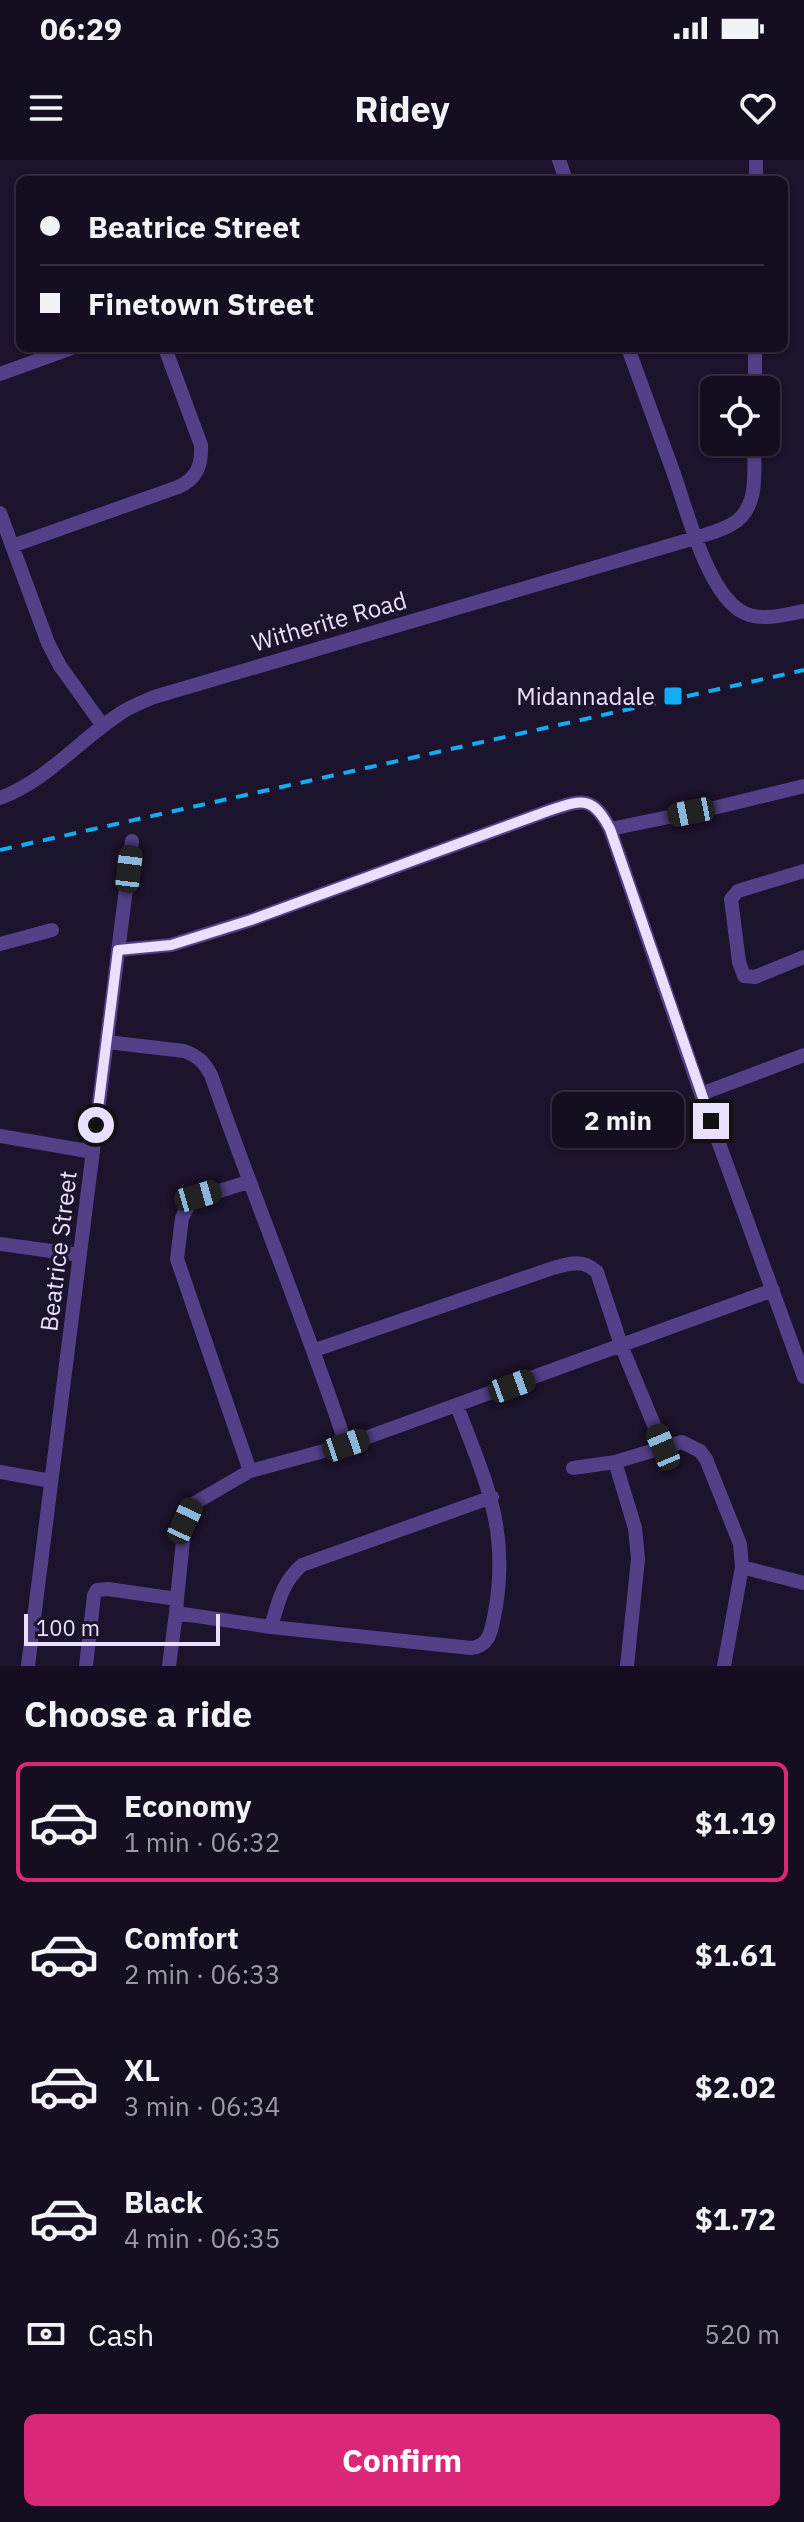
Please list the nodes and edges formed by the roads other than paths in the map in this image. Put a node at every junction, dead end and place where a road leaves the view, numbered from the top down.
1 (61, 352) edge
2 (166, 352) edge
3 (629, 352) edge
4 (755, 352) edge
5 (0, 374) edge
6 (755, 376) edge
7 (754, 456) edge
8 (0, 513) edge
9 (695, 538) junction
10 (12, 546) junction
11 (804, 611) edge
12 (103, 726) junction
13 (804, 786) edge
14 (0, 798) edge
15 (610, 829) junction
16 (132, 841) dead end
17 (804, 871) edge
18 (52, 930) dead end
19 (0, 944) edge
20 (118, 950) junction
21 (804, 957) edge
22 (107, 1042) junction
23 (804, 1055) edge
24 (701, 1094) junction
25 (0, 1136) edge
26 (93, 1152) junction
27 (248, 1182) junction
28 (0, 1244) edge
29 (80, 1255) junction
30 (773, 1290) junction
31 (621, 1345) junction
32 (315, 1350) junction
33 (804, 1377) edge
34 (457, 1406) junction
35 (346, 1445) junction
36 (663, 1447) junction
37 (615, 1462) junction
38 (573, 1468) dead end
39 (250, 1471) junction
40 (0, 1472) edge
41 (51, 1481) junction
42 (492, 1497) junction
43 (742, 1567) junction
44 (804, 1583) edge
45 (176, 1606) junction
46 (271, 1627) junction
47 (28, 1666) edge
48 (86, 1666) edge
49 (169, 1666) edge
50 (627, 1666) edge
51 (724, 1666) edge

1 - 5 street
2 - 10 street
3 - 9 street
4 - 6 street
7 - 9 street, Witherite Road
8 - 10 street
9 - 11 street
9 - 12 street, Witherite Road
10 - 12 street
12 - 14 street, Witherite Road
13 - 15 street
15 - 20 street
15 - 24 street
16 - 20 street, Beatrice Street
17 - 21 street
18 - 19 street
20 - 22 street, Beatrice Street
22 - 26 street, Beatrice Street
22 - 27 street
23 - 24 street
24 - 30 street
25 - 26 street
26 - 29 street, Beatrice Street
27 - 32 street
27 - 39 street
28 - 29 street
29 - 41 street, Beatrice Street
30 - 31 street
30 - 33 street
31 - 32 street
31 - 34 street
31 - 36 street
32 - 35 street
34 - 35 street
34 - 42 street
35 - 39 street
36 - 37 street
36 - 43 street
37 - 38 street
37 - 50 street
39 - 45 street
40 - 41 street
41 - 47 street, Beatrice Street
42 - 46 street
42 - 46 street
43 - 44 street
43 - 51 street
45 - 46 street
45 - 48 street
45 - 49 street

